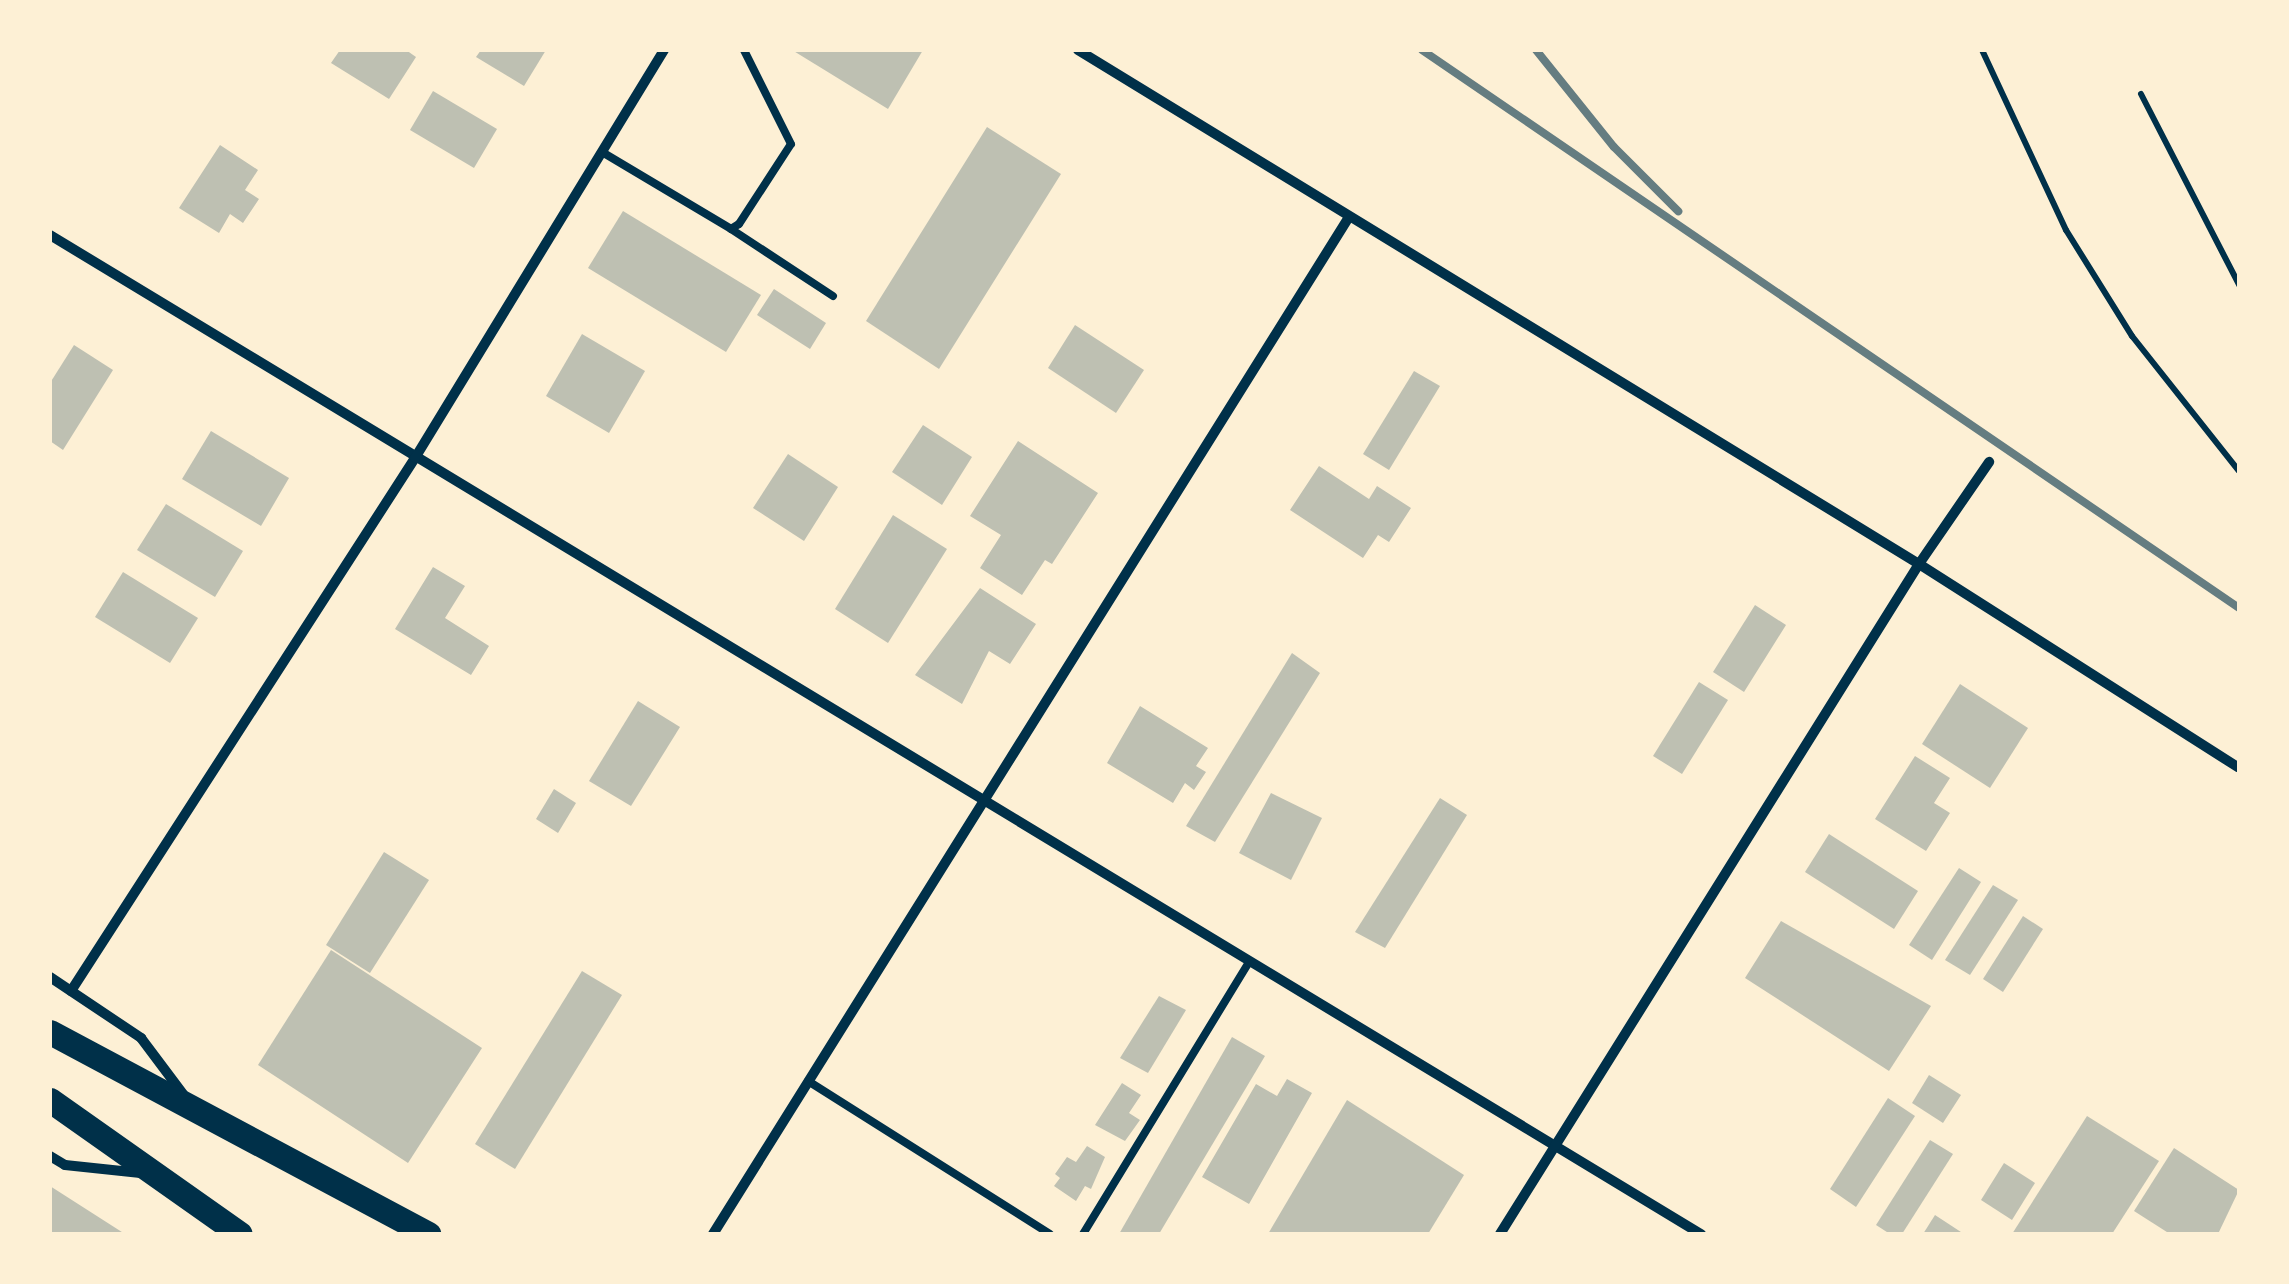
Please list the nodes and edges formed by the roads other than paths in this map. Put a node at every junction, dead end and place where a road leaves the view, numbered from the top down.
1 (664, 50) edge
2 (744, 50) edge
3 (1078, 50) edge
4 (602, 152) junction
5 (1349, 217) junction
6 (730, 229) junction
7 (50, 235) edge
8 (833, 296) dead end
9 (415, 458) junction
10 (1989, 462) dead end
11 (1919, 564) junction
12 (2239, 768) edge
13 (983, 800) junction
14 (1249, 962) junction
15 (50, 977) edge
16 (72, 991) junction
17 (50, 1032) edge
18 (808, 1081) junction
19 (50, 1100) edge
20 (199, 1115) junction
21 (1552, 1146) junction
22 (50, 1156) edge
23 (156, 1174) junction
24 (240, 1234) edge
25 (429, 1234) edge
26 (713, 1234) edge
27 (1050, 1234) edge
28 (1083, 1234) edge
29 (1500, 1234) edge
30 (1701, 1234) edge

1 - 4 street
2 - 6 lane
3 - 5 street
4 - 6 lane
4 - 9 street
5 - 11 street
5 - 13 street
6 - 8 lane
7 - 9 street
9 - 13 street
9 - 16 street
10 - 11 street
11 - 12 street
11 - 21 street
13 - 14 street
13 - 18 street
14 - 21 street
14 - 28 lane
15 - 16 street
16 - 20 street
17 - 20 main road
18 - 26 street
18 - 27 lane
19 - 23 main road
20 - 25 main road
21 - 29 street
21 - 30 street
22 - 23 street
23 - 24 main road

